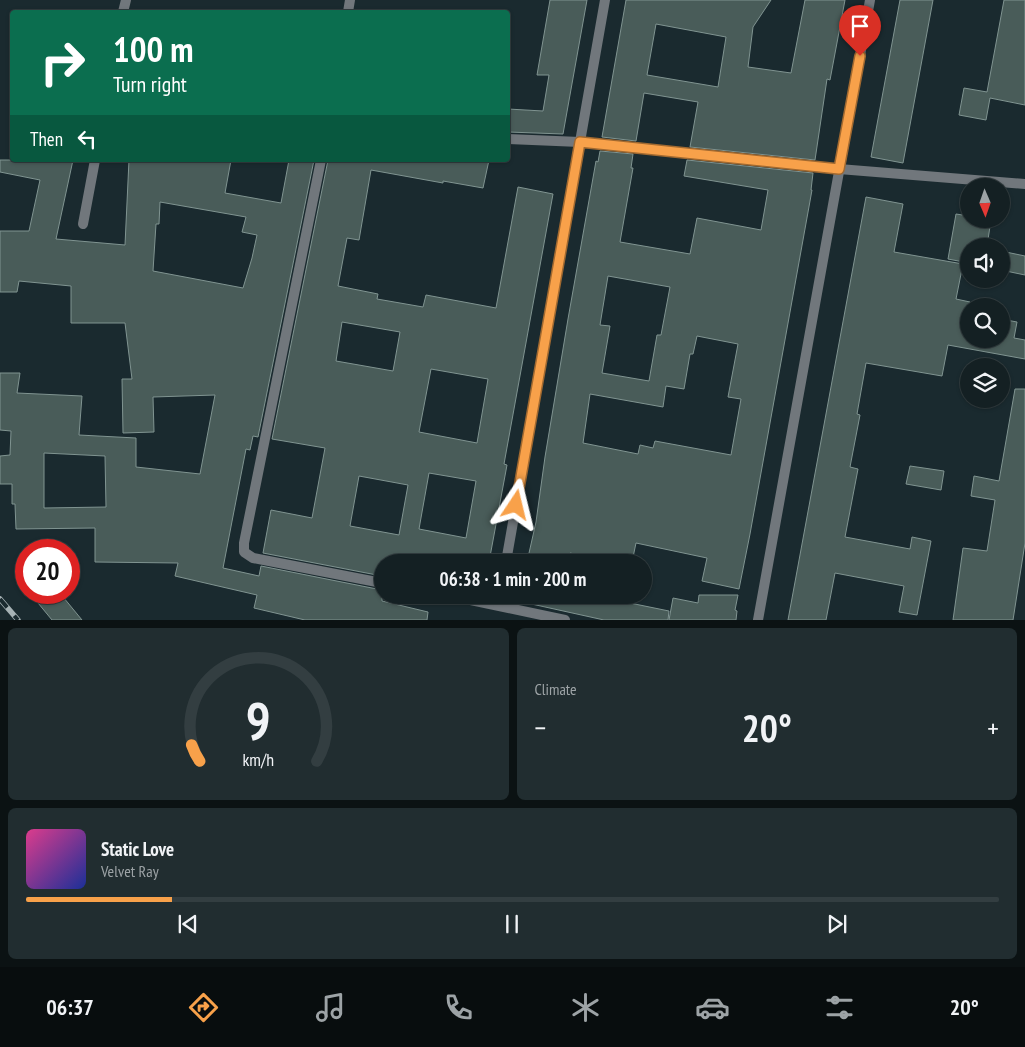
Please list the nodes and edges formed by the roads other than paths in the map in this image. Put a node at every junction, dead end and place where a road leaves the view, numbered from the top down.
1 (605, 0) edge
2 (870, 0) edge
3 (510, 139) edge
4 (580, 142) junction
5 (95, 162) edge
6 (321, 162) edge
7 (839, 169) junction
8 (1025, 184) edge
9 (83, 224) dead end
10 (507, 554) edge
11 (374, 581) edge
12 (512, 604) edge
13 (565, 620) edge
14 (758, 620) edge

1 - 4 lane
2 - 7 lane
3 - 4 lane
4 - 7 lane
4 - 10 lane
5 - 9 lane
6 - 11 lane
7 - 8 lane
7 - 14 lane
12 - 13 lane

